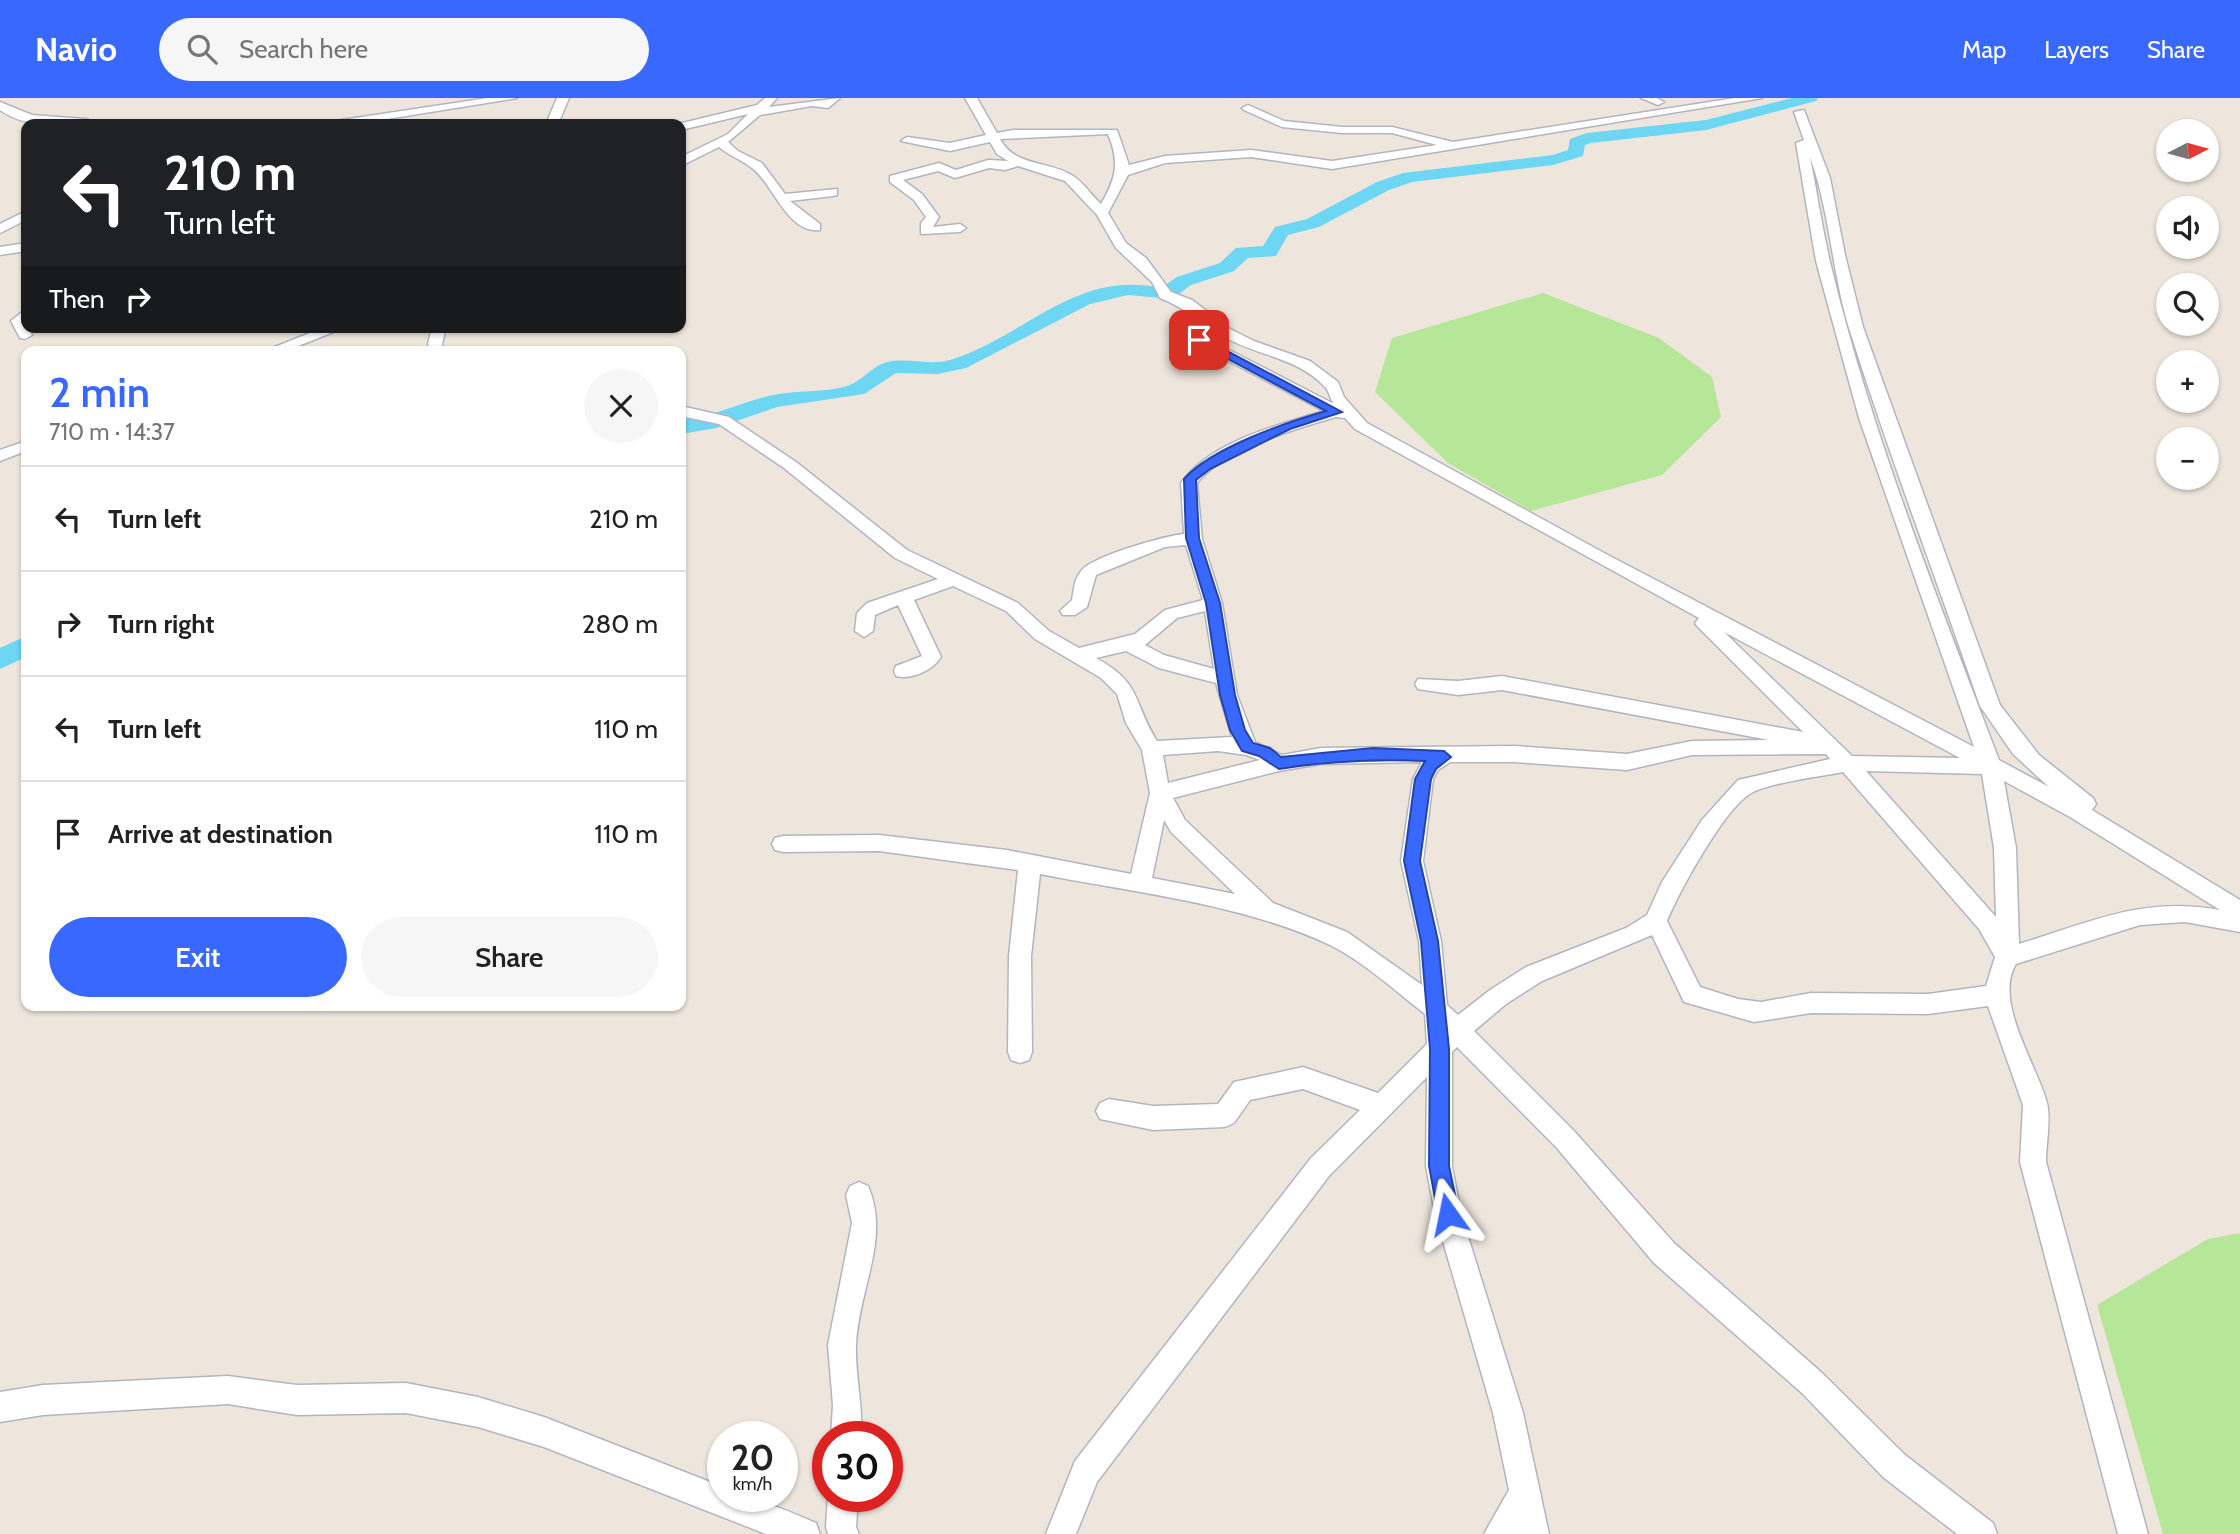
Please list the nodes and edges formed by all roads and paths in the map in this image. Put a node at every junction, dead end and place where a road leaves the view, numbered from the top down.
1 (450, 98) edge
2 (512, 98) edge
3 (563, 98) edge
4 (834, 98) edge
5 (971, 98) edge
6 (1756, 98) edge
7 (1653, 99) edge
8 (0, 105) edge
9 (1798, 105) edge
10 (763, 106) edge
11 (434, 108) junction
12 (1248, 108) dead end
13 (558, 110) junction
14 (1687, 110) junction
15 (41, 119) edge
16 (366, 119) edge
17 (542, 119) edge
18 (554, 119) edge
19 (686, 126) edge
20 (991, 137) junction
21 (907, 141) dead end
22 (722, 143) junction
23 (1457, 146) junction
24 (686, 160) edge
25 (1018, 162) junction
26 (1124, 172) junction
27 (833, 192) dead end
28 (783, 198) junction
29 (1102, 214) junction
30 (21, 218) edge
31 (815, 227) dead end
32 (960, 228) dead end
33 (0, 229) edge
34 (21, 248) edge
35 (0, 251) edge
36 (322, 333) edge
37 (1199, 340) dead end
38 (286, 346) edge
39 (686, 412) edge
40 (1337, 412) junction
41 (1361, 426) junction
42 (21, 447) edge
43 (2, 451) edge
44 (1193, 538) junction
45 (953, 580) junction
46 (1665, 592) junction
47 (904, 598) junction
48 (1213, 603) junction
49 (1069, 611) dead end
50 (864, 631) dead end
51 (1126, 645) junction
52 (1077, 655) junction
53 (903, 671) dead end
54 (1224, 678) junction
55 (1424, 684) dead end
56 (1248, 747) junction
57 (1152, 749) junction
58 (1840, 755) junction
59 (1444, 757) junction
60 (1279, 763) junction
61 (1991, 766) junction
62 (1160, 793) junction
63 (783, 844) dead end
64 (1030, 864) junction
65 (1140, 883) junction
66 (1265, 909) junction
67 (2239, 915) edge
68 (1656, 921) junction
69 (2008, 957) junction
70 (1997, 993) junction
71 (1436, 1009) junction
72 (1458, 1030) junction
73 (1440, 1049) junction
74 (1020, 1052) dead end
75 (1379, 1105) junction
76 (1109, 1111) dead end
77 (859, 1195) dead end
78 (0, 1407) edge
79 (847, 1421) edge
80 (1526, 1491) junction
81 (842, 1512) edge
82 (805, 1534) edge
83 (844, 1534) edge
84 (1061, 1534) edge
85 (1499, 1534) edge
86 (1534, 1534) edge
87 (1982, 1534) edge
88 (2133, 1534) edge

1 - 11 street
2 - 11 street
3 - 13 street
4 - 10 street
5 - 20 street
6 - 14 street
7 - 14 street
8 - 15 street
9 - 61 street
9 - 67 street
10 - 19 street
10 - 22 street
11 - 16 street
12 - 23 street
13 - 17 street
13 - 18 street
14 - 23 street
20 - 21 street
20 - 25 street
20 - 26 street
22 - 24 street
22 - 28 street
23 - 26 street
25 - 29 street
25 - 32 street
26 - 29 street
27 - 28 street
28 - 31 street
29 - 41 street
30 - 33 street
34 - 35 street
36 - 38 street
37 - 40 street
39 - 45 street
40 - 41 street
40 - 44 street
41 - 46 street
42 - 43 street
44 - 48 street
44 - 49 street
45 - 47 street
45 - 52 street
46 - 58 street
46 - 61 street
47 - 50 street
47 - 53 street
48 - 51 street
48 - 54 street
51 - 52 street
51 - 54 street
52 - 57 street
54 - 56 street
55 - 58 street
56 - 57 street
56 - 60 street
57 - 62 street
58 - 59 street
58 - 61 street
58 - 68 street
58 - 69 street
59 - 60 street
59 - 71 street
60 - 62 street
61 - 67 street
61 - 69 street
62 - 65 street
62 - 66 street
63 - 64 street
64 - 65 street
64 - 74 street
65 - 66 street
66 - 71 street
67 - 69 street
68 - 70 street
68 - 72 street
69 - 70 street
70 - 88 street
71 - 72 street
71 - 73 street
72 - 73 street
72 - 87 street
73 - 75 street
73 - 80 street
75 - 76 street
75 - 84 street
77 - 79 street
78 - 82 street
80 - 85 street
80 - 86 street
81 - 83 street

